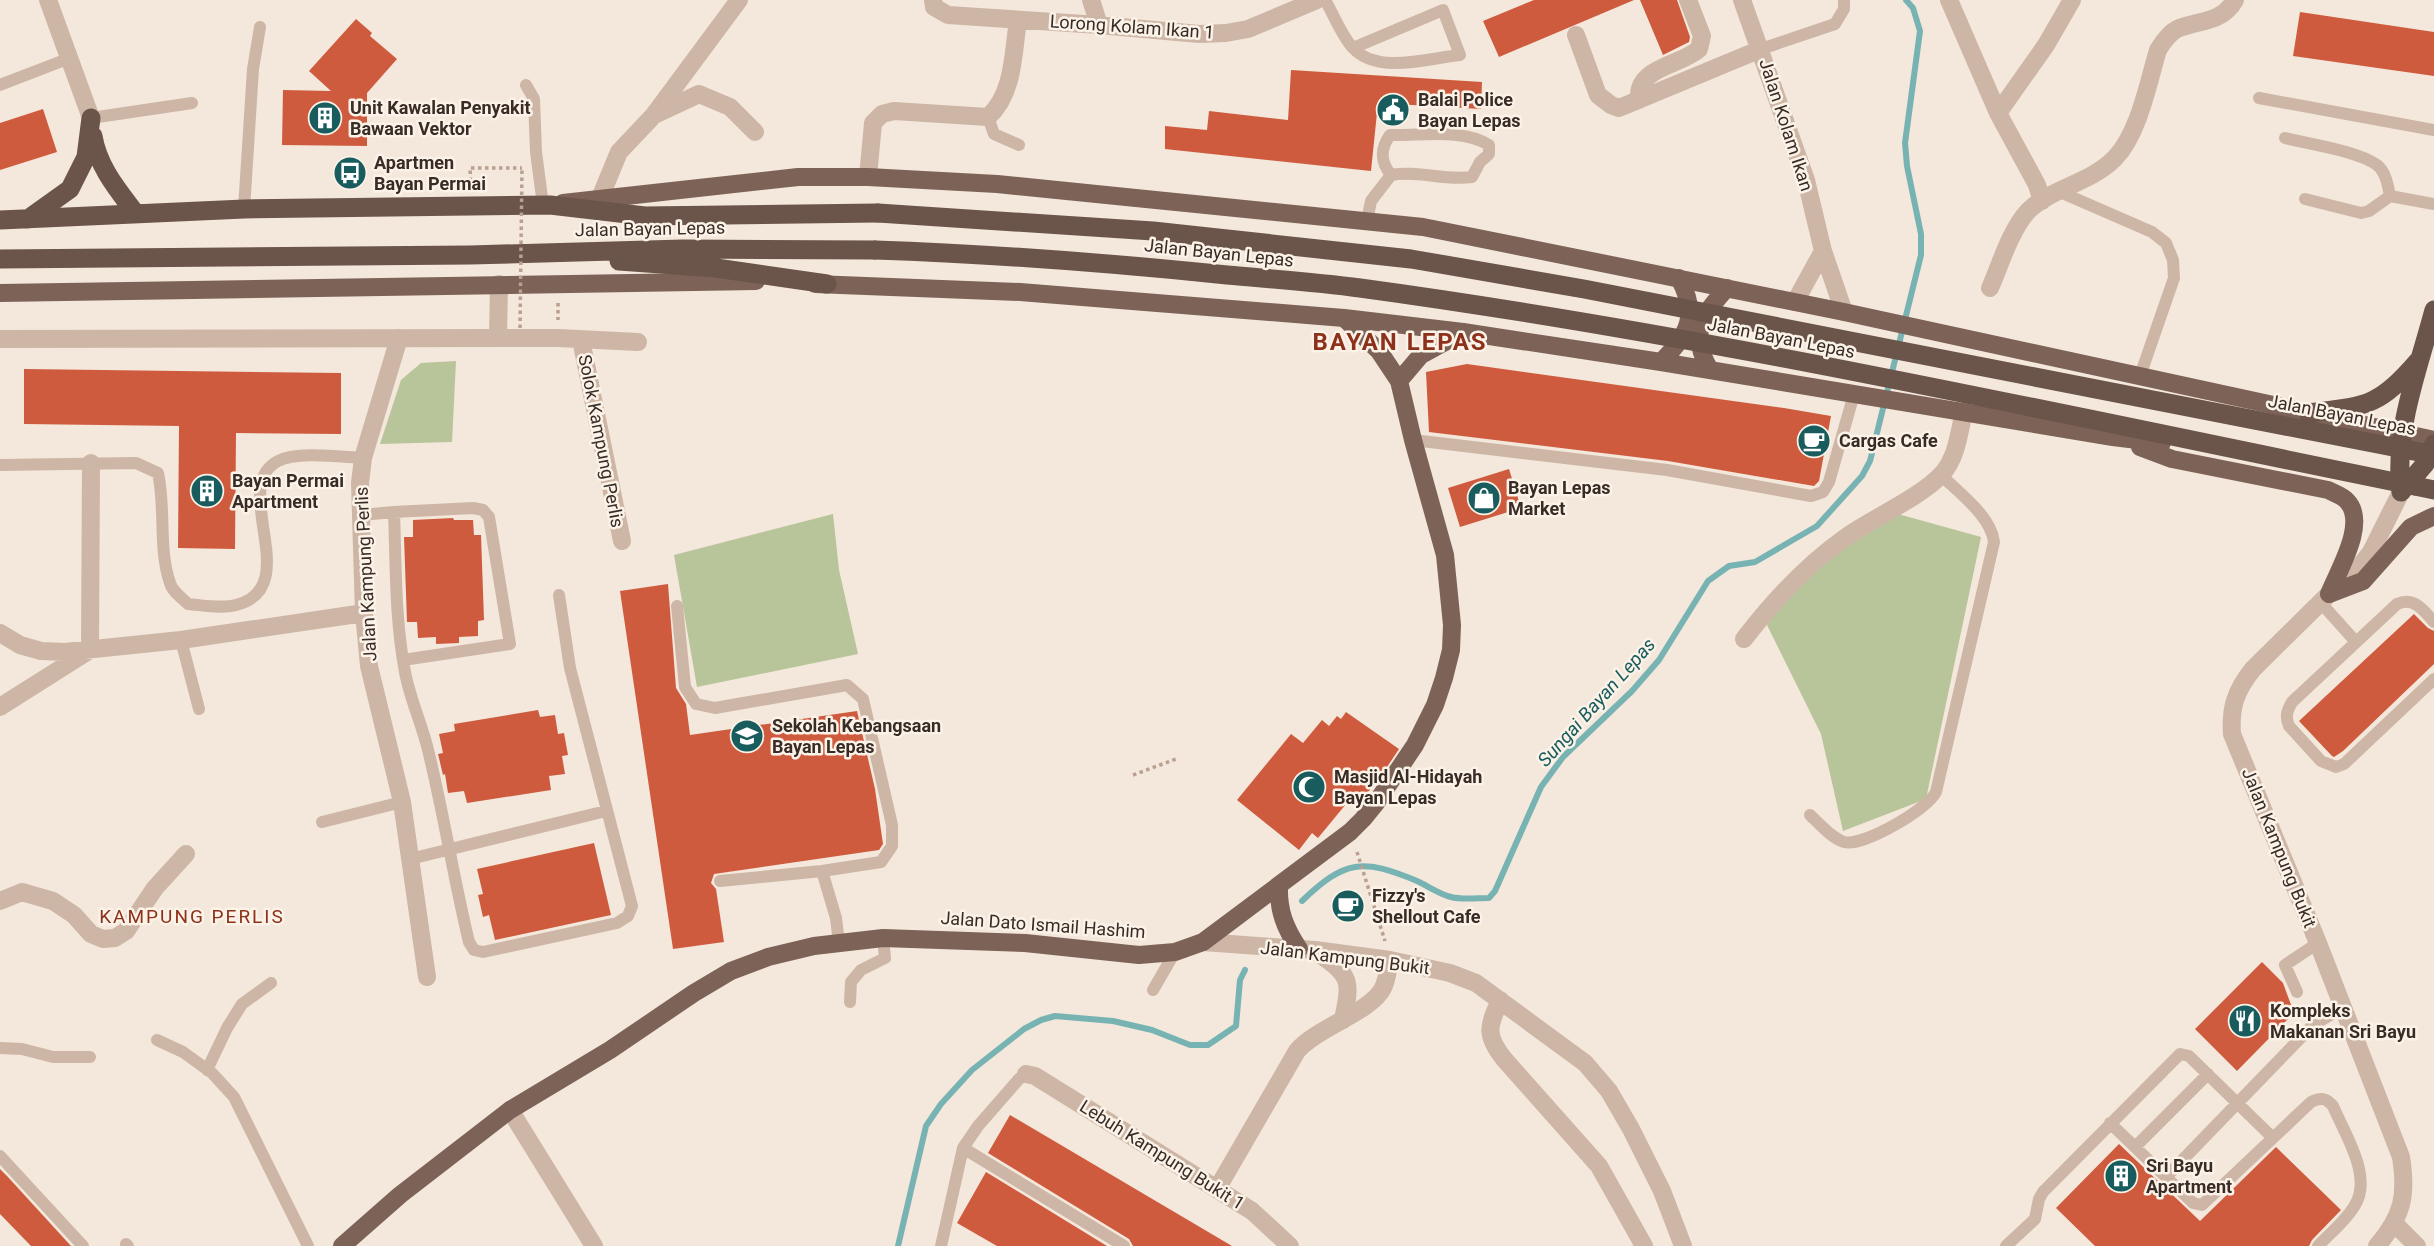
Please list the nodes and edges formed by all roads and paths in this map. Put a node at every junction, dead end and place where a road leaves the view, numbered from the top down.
1 (48, 0) edge
2 (739, 0) edge
3 (1091, 0) edge
4 (1317, 0) edge
5 (1325, 0) edge
6 (1688, 0) edge
7 (1742, 0) edge
8 (1844, 0) edge
9 (1949, 0) edge
10 (2072, 0) edge
11 (2235, 0) edge
12 (937, 6) edge
13 (1292, 6) edge
14 (1018, 20) junction
15 (1099, 25) junction
16 (260, 27) dead end
17 (1576, 35) dead end
18 (1353, 48) junction
19 (1761, 49) junction
20 (70, 58) junction
21 (0, 85) edge
22 (526, 85) dead end
23 (2259, 98) dead end
24 (1639, 100) junction
25 (192, 103) dead end
26 (1998, 113) junction
27 (653, 116) junction
28 (988, 117) junction
29 (91, 118) junction
30 (2434, 130) edge
31 (755, 132) dead end
32 (2285, 138) dead end
33 (1019, 145) dead end
34 (470, 168) dead end
35 (1391, 175) junction
36 (868, 177) junction
37 (2060, 192) junction
38 (2390, 196) junction
39 (600, 198) junction
40 (2305, 199) dead end
41 (2042, 201) junction
42 (2434, 204) edge
43 (546, 205) junction
44 (244, 209) junction
45 (136, 214) junction
46 (28, 219) junction
47 (0, 220) edge
48 (1367, 221) junction
49 (1823, 251) junction
50 (547, 252) junction
51 (0, 259) edge
52 (1679, 278) junction
53 (827, 284) junction
54 (499, 285) junction
55 (1727, 288) junction
56 (1990, 288) dead end
57 (0, 293) edge
58 (1795, 302) junction
59 (2434, 310) edge
60 (1844, 312) junction
61 (1344, 318) junction
62 (520, 328) dead end
63 (1463, 332) junction
64 (0, 338) edge
65 (398, 338) junction
66 (498, 338) junction
67 (581, 340) junction
68 (638, 342) dead end
69 (2421, 357) junction
70 (1661, 362) junction
71 (1710, 370) junction
72 (2140, 376) junction
73 (1399, 380) junction
74 (1863, 395) junction
75 (1964, 411) junction
76 (2308, 413) junction
77 (2401, 433) junction
78 (2113, 438) junction
79 (1413, 440) junction
80 (2431, 448) edge
81 (363, 458) junction
82 (91, 463) junction
83 (0, 465) edge
84 (1941, 475) junction
85 (2417, 489) edge
86 (2434, 500) edge
87 (394, 512) junction
88 (361, 514) junction
89 (2434, 516) edge
90 (622, 541) dead end
91 (559, 595) dead end
92 (2325, 599) junction
93 (677, 606) dead end
94 (364, 613) junction
95 (2434, 622) edge
96 (0, 633) edge
97 (1744, 639) dead end
98 (181, 640) junction
99 (2356, 642) junction
100 (90, 650) junction
101 (403, 660) junction
102 (2434, 680) edge
103 (0, 707) edge
104 (199, 709) dead end
105 (1176, 759) dead end
106 (1133, 775) dead end
107 (402, 802) junction
108 (606, 811) junction
109 (1810, 815) dead end
110 (322, 822) dead end
111 (448, 849) junction
112 (1356, 850) dead end
113 (186, 854) dead end
114 (410, 859) junction
115 (822, 871) junction
116 (720, 881) dead end
117 (1279, 885) junction
118 (0, 901) edge
119 (883, 938) junction
120 (1203, 942) junction
121 (839, 943) junction
122 (2318, 943) junction
123 (1307, 950) junction
124 (1175, 952) junction
125 (1391, 960) junction
126 (427, 977) dead end
127 (271, 983) dead end
128 (1153, 990) dead end
129 (2297, 992) dead end
130 (1500, 1000) junction
131 (850, 1002) dead end
132 (2344, 1007) junction
133 (1343, 1020) junction
134 (158, 1040) dead end
135 (0, 1048) edge
136 (90, 1057) dead end
137 (208, 1070) junction
138 (1026, 1074) joint
139 (2208, 1074) junction
140 (2238, 1104) junction
141 (510, 1110) junction
142 (2110, 1123) junction
143 (2273, 1138) junction
144 (2135, 1147) junction
145 (963, 1148) junction
146 (0, 1156) edge
147 (2166, 1177) junction
148 (1217, 1189) junction
149 (2394, 1223) junction
150 (1280, 1242) edge
151 (83, 1246) edge
152 (308, 1246) edge
153 (342, 1246) edge
154 (594, 1246) edge
155 (941, 1246) edge
156 (1124, 1246) edge
157 (1644, 1246) edge
158 (1683, 1246) edge
159 (2006, 1246) edge
160 (2318, 1246) edge
161 (2377, 1246) edge
162 (2417, 1246) edge

1 - 20 street
2 - 27 street
3 - 15 street
4 - 13 street, Lorong Kolam Ikan 1
5 - 18 lane
6 - 24 street
7 - 19 street, Jalan Kolam Ikan
8 - 19 lane
9 - 26 street
10 - 26 street
11 - 37 street
12 - 14 street, Lorong Kolam Ikan 1
13 - 15 street, Lorong Kolam Ikan 1
14 - 15 street, Lorong Kolam Ikan 1
14 - 28 street
16 - 44 lane
17 - 24 street
18 - 18 lane
19 - 24 street
19 - 49 street, Jalan Kolam Ikan
20 - 21 lane
20 - 29 street
22 - 43 lane
23 - 30 lane
25 - 29 lane
26 - 41 street
27 - 31 street
27 - 39 street
28 - 33 lane
28 - 36 street
29 - 45 highway
29 - 46 highway
32 - 38 lane
34 - 62 path, bridge
35 - 35 lane
35 - 48 lane
36 - 39 main road, Jalan Bayan Lepas
36 - 48 main road, Jalan Bayan Lepas
37 - 41 street
37 - 72 lane
38 - 40 lane
38 - 42 lane
39 - 43 main road, Jalan Bayan Lepas
41 - 56 street
43 - 44 highway, Jalan Bayan Lepas
43 - 80 highway, Jalan Bayan Lepas, bridge
44 - 45 highway, Jalan Bayan Lepas
45 - 46 highway, Jalan Bayan Lepas
46 - 47 highway, Jalan Bayan Lepas
48 - 52 main road, Jalan Bayan Lepas
49 - 58 street
49 - 60 street, Jalan Kolam Ikan
50 - 51 highway, Jalan Bayan Lepas
50 - 53 highway
50 - 85 highway, Jalan Bayan Lepas, bridge
52 - 55 main road, Jalan Bayan Lepas
52 - 70 main road
53 - 54 main road
53 - 61 main road
54 - 57 main road
54 - 66 street
55 - 58 main road, Jalan Bayan Lepas
55 - 71 main road
58 - 60 main road, Jalan Bayan Lepas
59 - 69 highway
60 - 72 main road, Jalan Bayan Lepas
61 - 63 main road
61 - 73 main road, Jalan Dato Ismail Hashim
63 - 70 main road
63 - 73 main road
64 - 65 street
65 - 66 street
65 - 81 street, Jalan Kampung Perlis
66 - 67 street
67 - 68 street
67 - 90 street, Solok Kampung Perlis
69 - 76 highway
69 - 77 highway
70 - 71 main road
71 - 74 main road
72 - 76 main road, Jalan Bayan Lepas
73 - 79 main road, Jalan Dato Ismail Hashim
74 - 75 main road
74 - 79 lane
75 - 78 main road
75 - 84 street
76 - 77 main road, Jalan Bayan Lepas
77 - 80 main road, Jalan Bayan Lepas
77 - 85 highway
78 - 85 main road
78 - 92 main road
79 - 117 main road, Jalan Dato Ismail Hashim
80 - 85 highway
81 - 82 lane
81 - 88 street, Jalan Kampung Perlis
82 - 83 lane
82 - 100 street
84 - 97 street
84 - 109 lane
85 - 86 main road
85 - 92 street, Jalan Kampung Bukit
87 - 88 lane
87 - 101 lane
87 - 101 lane
88 - 94 street, Jalan Kampung Perlis
89 - 92 main road
91 - 108 lane
92 - 99 lane
92 - 122 street, Jalan Kampung Bukit
93 - 115 lane
94 - 98 street
94 - 107 street, Jalan Kampung Perlis
95 - 99 lane
96 - 100 street
98 - 100 street
98 - 104 lane
99 - 102 lane
100 - 103 street
101 - 111 lane
105 - 106 path
107 - 110 lane
107 - 114 street, Jalan Kampung Perlis
108 - 111 lane
108 - 111 lane
111 - 114 lane
112 - 125 path
113 - 118 street
114 - 126 street, Jalan Kampung Perlis
115 - 116 lane
115 - 121 lane
117 - 120 main road, Jalan Dato Ismail Hashim
117 - 123 main road
119 - 121 main road, Jalan Dato Ismail Hashim
119 - 124 main road, Jalan Dato Ismail Hashim
119 - 131 lane
120 - 123 street, Jalan Kampung Bukit
120 - 124 main road, Jalan Dato Ismail Hashim
121 - 141 main road, Jalan Dato Ismail Hashim
122 - 129 lane
122 - 132 street, Jalan Kampung Bukit
123 - 125 street, Jalan Kampung Bukit
123 - 133 street
124 - 128 lane
125 - 130 street, Jalan Kampung Bukit
125 - 133 street
127 - 137 lane
130 - 157 street
130 - 158 street, Jalan Kampung Bukit
132 - 140 lane
132 - 149 street, Jalan Kampung Bukit
133 - 148 street
134 - 137 lane
135 - 136 lane
137 - 152 lane
138 - 145 lane
138 - 148 street, Lebuh Kampung Bukit 1
139 - 140 lane
139 - 142 lane
139 - 144 lane
140 - 143 lane
140 - 147 lane
141 - 153 main road, Jalan Dato Ismail Hashim
141 - 154 street
142 - 144 lane
142 - 159 lane
143 - 147 lane
143 - 160 lane
144 - 147 lane
145 - 155 lane
145 - 156 lane
146 - 151 lane
148 - 150 street, Lebuh Kampung Bukit 1
149 - 161 street, Jalan Kampung Bukit
149 - 162 street

